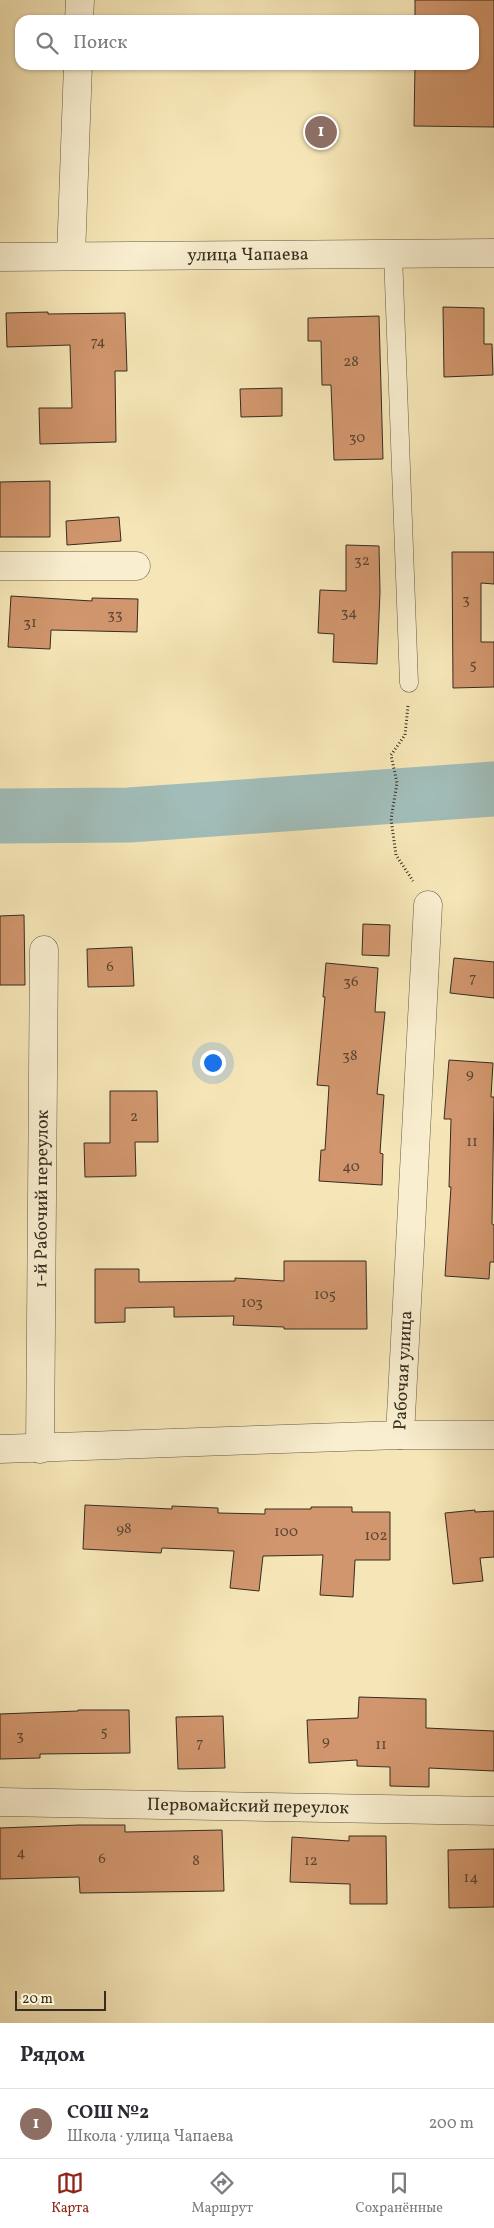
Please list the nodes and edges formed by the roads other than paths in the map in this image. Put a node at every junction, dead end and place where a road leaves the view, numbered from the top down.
1 (80, 0) edge
2 (79, 15) edge
3 (78, 70) edge
4 (393, 254) junction
5 (494, 254) edge
6 (70, 256) junction
7 (0, 258) edge
8 (0, 566) edge
9 (136, 566) dead end
10 (409, 683) road end
11 (428, 905) road end
12 (44, 950) dead end
13 (494, 1435) edge
14 (400, 1436) junction
15 (0, 1449) edge
16 (40, 1449) junction
17 (0, 1802) edge
18 (494, 1811) edge

1 - 2 street
3 - 6 street
4 - 5 street, улица Чапаева
4 - 6 street, улица Чапаева
4 - 10 lane
6 - 7 street, улица Чапаева
8 - 9 street
11 - 14 street, Рабочая улица
12 - 16 street, 1-й Рабочий переулок
13 - 14 street
14 - 16 street, Рабочая улица
15 - 16 street, Рабочая улица
17 - 18 street, Первомайский переулок

